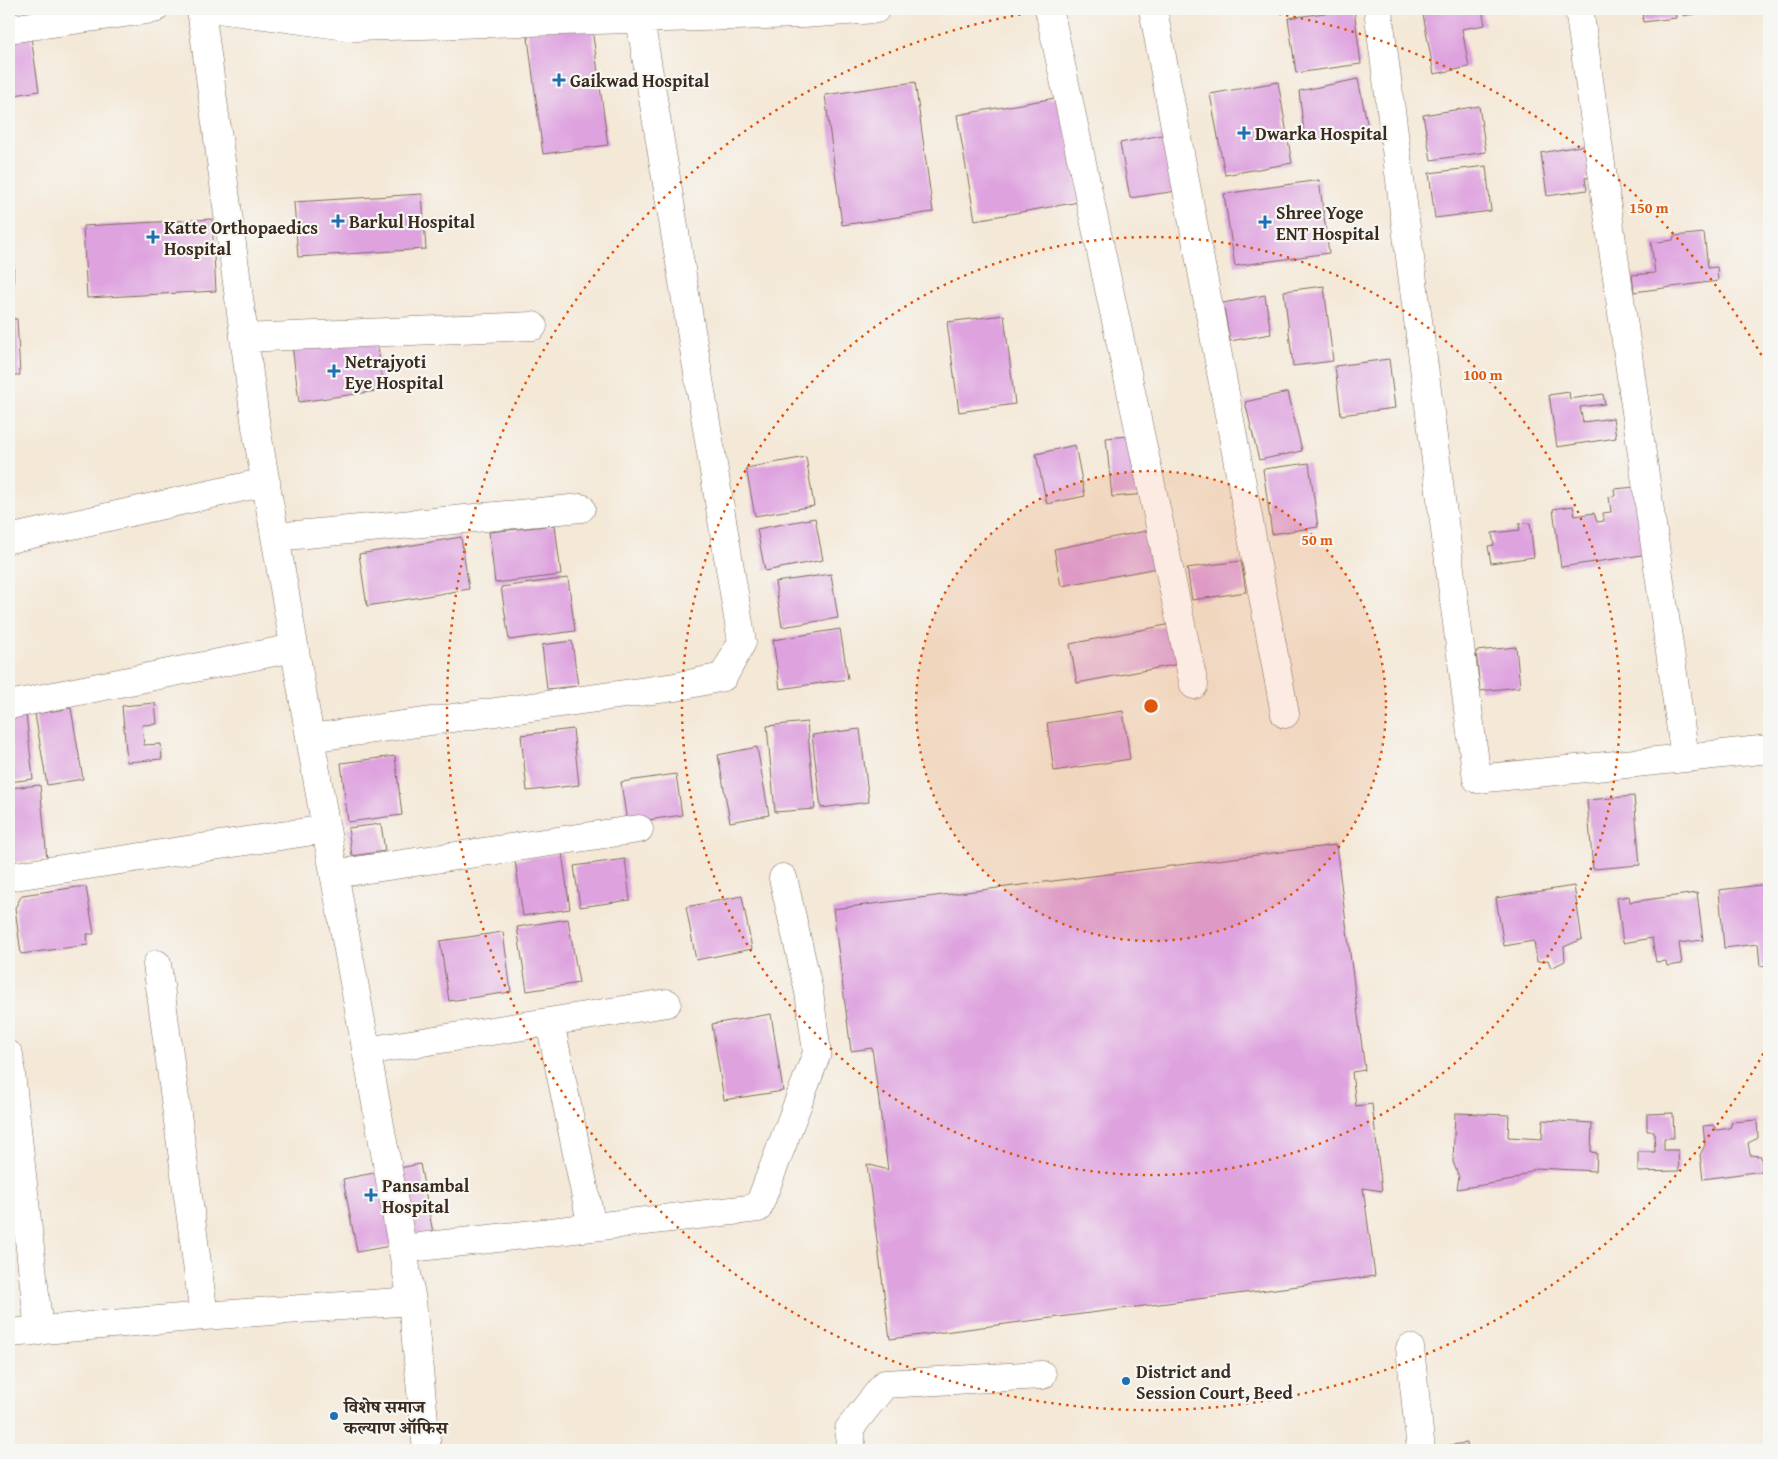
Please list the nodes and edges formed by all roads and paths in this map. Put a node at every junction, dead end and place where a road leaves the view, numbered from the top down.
1 (154, 9) edge
2 (201, 9) edge
3 (218, 9) edge
4 (876, 9) edge
5 (1049, 9) edge
6 (1153, 9) edge
7 (1378, 9) edge
8 (1579, 9) edge
9 (836, 10) edge
10 (640, 14) edge
11 (354, 18) edge
12 (9, 29) edge
13 (533, 326) dead end
14 (244, 338) junction
15 (266, 482) junction
16 (582, 508) dead end
17 (275, 537) junction
18 (9, 539) edge
19 (294, 648) junction
20 (1194, 686) dead end
21 (9, 705) edge
22 (1285, 714) dead end
23 (310, 738) junction
24 (1769, 749) edge
25 (1685, 758) junction
26 (326, 829) junction
27 (639, 829) dead end
28 (334, 874) junction
29 (9, 878) edge
30 (783, 878) dead end
31 (157, 964) dead end
32 (667, 1003) dead end
33 (550, 1022) junction
34 (366, 1051) junction
35 (9, 1055) edge
36 (592, 1227) junction
37 (402, 1248) junction
38 (412, 1301) junction
39 (204, 1316) junction
40 (39, 1331) junction
41 (9, 1334) edge
42 (1410, 1348) dead end
43 (1042, 1375) dead end
44 (427, 1450) edge
45 (852, 1450) edge
46 (1421, 1450) edge

1 - 12 street
2 - 14 street
3 - 11 street
4 - 9 street
5 - 20 street
6 - 22 street
7 - 25 street
8 - 25 street
9 - 10 street
10 - 11 street
10 - 23 street
13 - 14 street
14 - 15 street
15 - 17 street
15 - 18 street
16 - 17 street
17 - 19 street
19 - 21 street
19 - 23 street
23 - 26 street
24 - 25 street
26 - 28 street
26 - 29 street
27 - 28 street
28 - 34 street
30 - 36 street
31 - 39 street
32 - 33 street
33 - 34 street
33 - 36 street
34 - 37 street
35 - 40 street
36 - 37 street
37 - 38 street
38 - 39 street
38 - 44 street
39 - 40 street
40 - 41 street
42 - 46 street
43 - 45 street

